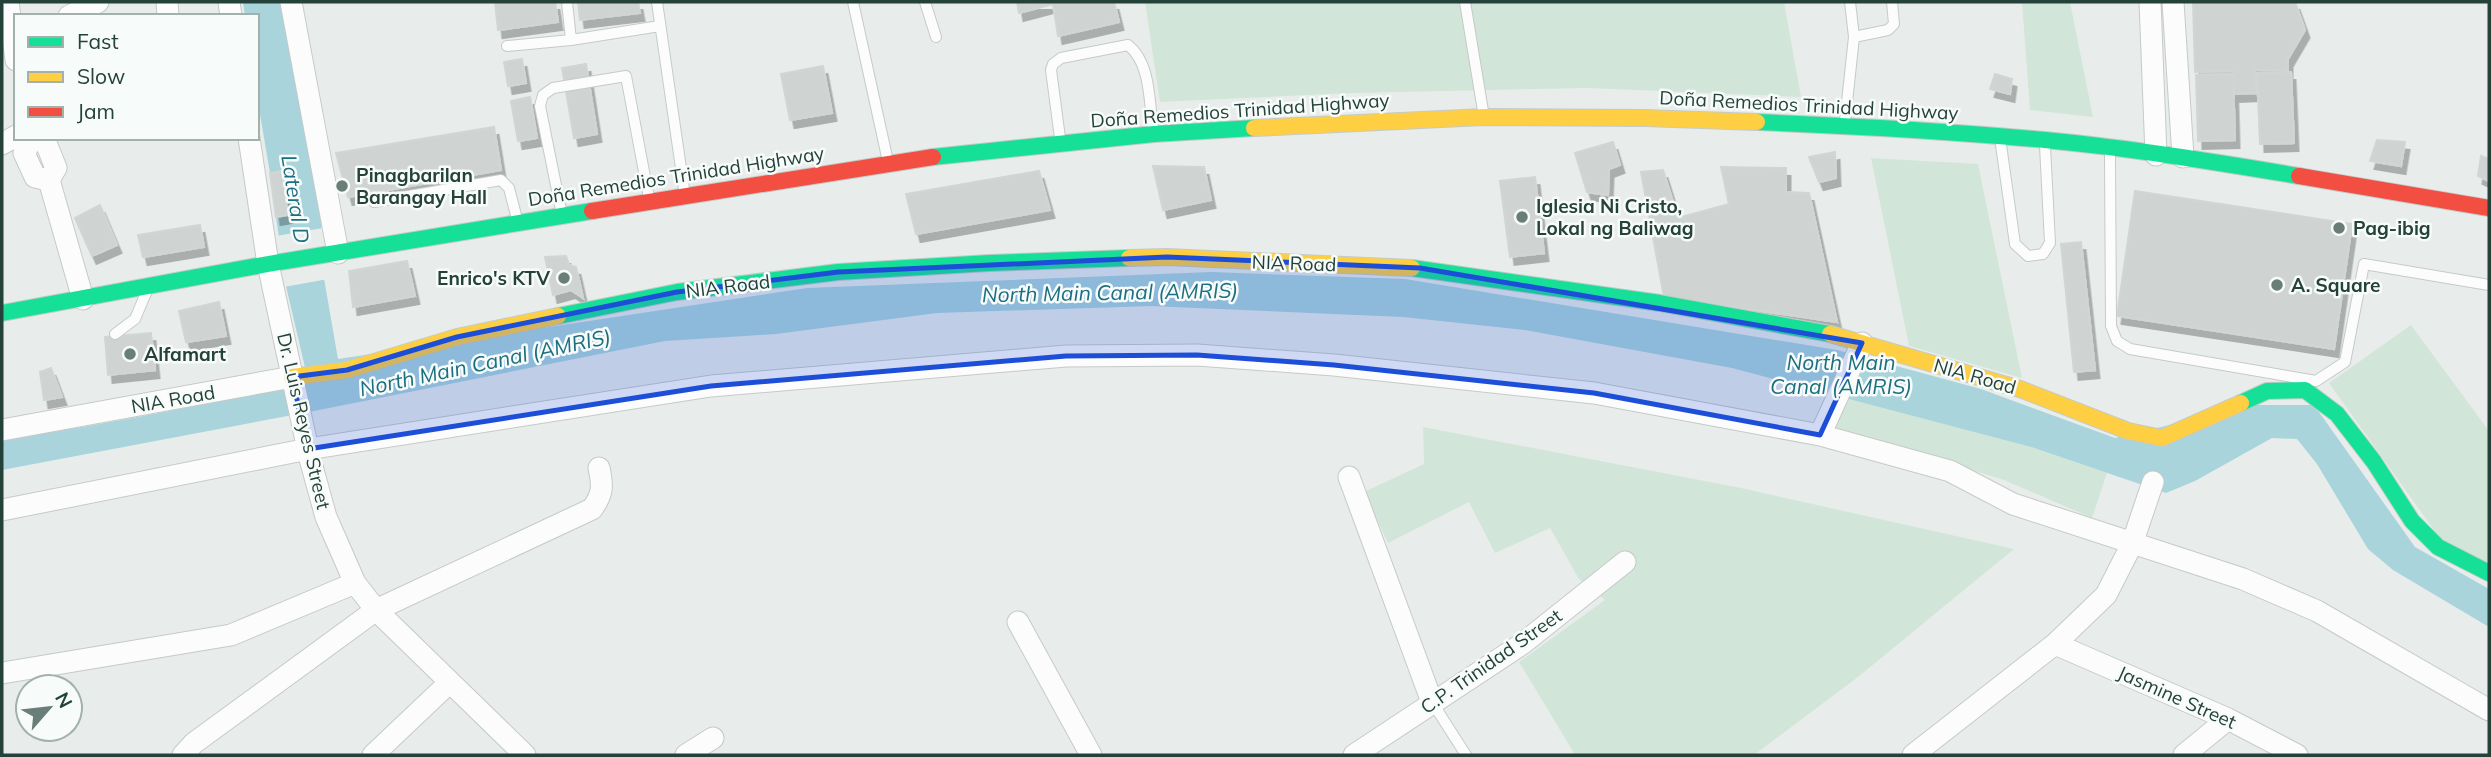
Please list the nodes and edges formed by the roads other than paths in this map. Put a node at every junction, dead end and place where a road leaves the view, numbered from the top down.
1 (8, 2) edge
2 (98, 2) edge
3 (291, 2) edge
4 (567, 2) edge
5 (657, 2) edge
6 (853, 2) edge
7 (925, 2) edge
8 (1465, 2) edge
9 (1850, 2) edge
10 (1892, 2) edge
11 (2150, 2) edge
12 (2173, 2) edge
13 (73, 14) edge
14 (660, 26) junction
15 (936, 37) dead end
16 (1854, 37) junction
17 (572, 40) junction
18 (507, 46) dead end
19 (11, 49) edge
20 (1484, 117) junction
21 (1844, 126) junction
22 (1154, 134) junction
23 (2000, 138) junction
24 (39, 140) edge
25 (249, 140) edge
26 (2045, 140) junction
27 (1060, 144) junction
28 (2110, 149) junction
29 (2157, 155) junction
30 (2183, 157) junction
31 (889, 163) junction
32 (685, 195) junction
33 (649, 200) junction
34 (374, 202) dead end
35 (2489, 208) edge
36 (562, 215) junction
37 (519, 224) junction
38 (332, 254) junction
39 (274, 263) junction
40 (2489, 285) edge
41 (148, 287) junction
42 (83, 299) junction
43 (2, 313) edge
44 (115, 334) dead end
45 (1859, 349) junction
46 (296, 390) junction
47 (2, 430) edge
48 (1820, 435) junction
49 (308, 449) junction
50 (599, 468) dead end
51 (1349, 477) dead end
52 (2153, 482) dead end
53 (2, 510) edge
54 (2132, 544) junction
55 (1625, 562) dead end
56 (2489, 573) edge
57 (355, 583) junction
58 (376, 610) junction
59 (1018, 622) dead end
60 (2055, 644) junction
61 (2, 673) edge
62 (449, 683) junction
63 (1432, 702) junction
64 (2489, 710) edge
65 (2228, 719) junction
66 (713, 738) dead end
67 (183, 755) edge
68 (373, 755) edge
69 (525, 755) edge
70 (686, 755) edge
71 (1091, 755) edge
72 (1354, 755) edge
73 (1466, 755) edge
74 (1913, 755) edge
75 (2183, 755) edge
76 (2297, 755) edge

1 - 19 street
2 - 13 street
3 - 38 street
4 - 17 lane
5 - 14 lane
6 - 31 lane
7 - 15 lane
8 - 20 lane
9 - 16 lane
10 - 16 lane
11 - 29 street
12 - 30 street
14 - 17 lane
14 - 32 lane
16 - 21 lane
17 - 18 lane
20 - 21 main road, Doña Remedios Trinidad Highway
20 - 22 main road, Doña Remedios Trinidad Highway
21 - 23 main road, Doña Remedios Trinidad Highway
22 - 27 main road, Doña Remedios Trinidad Highway
22 - 27 lane
23 - 26 main road, Doña Remedios Trinidad Highway
23 - 26 lane
24 - 42 street
25 - 39 street
26 - 28 main road, Doña Remedios Trinidad Highway
27 - 31 main road, Doña Remedios Trinidad Highway
28 - 29 main road, Doña Remedios Trinidad Highway
28 - 40 lane
29 - 30 main road, Doña Remedios Trinidad Highway
30 - 35 main road, Doña Remedios Trinidad Highway
31 - 32 main road, Doña Remedios Trinidad Highway
32 - 33 main road, Doña Remedios Trinidad Highway
33 - 36 main road, Doña Remedios Trinidad Highway
33 - 36 lane
34 - 37 lane
36 - 37 main road, Doña Remedios Trinidad Highway
37 - 38 main road, Doña Remedios Trinidad Highway
38 - 39 main road, Doña Remedios Trinidad Highway
39 - 41 main road, Doña Remedios Trinidad Highway
39 - 46 street, Dr. Luis Reyes Street
41 - 42 main road, Doña Remedios Trinidad Highway
41 - 44 lane
42 - 43 main road, Doña Remedios Trinidad Highway
45 - 46 main road, NIA Road
45 - 48 street
45 - 56 main road, NIA Road
46 - 47 street, NIA Road
46 - 49 street, Dr. Luis Reyes Street
48 - 49 street
48 - 54 street
49 - 53 street
49 - 57 street, Dr. Luis Reyes Street
50 - 58 street
51 - 63 street
52 - 54 street
54 - 60 street
54 - 64 street
55 - 63 street, C.P. Trinidad Street
57 - 58 street, Dr. Luis Reyes Street
57 - 61 street
58 - 62 street, Dr. Luis Reyes Street
58 - 67 street
59 - 71 street
60 - 65 street, Jasmine Street
60 - 74 street
62 - 68 street
62 - 69 street, Dr. Luis Reyes Street
63 - 72 street, C.P. Trinidad Street
63 - 73 lane
65 - 75 street
65 - 76 street, Jasmine Street
66 - 70 street

